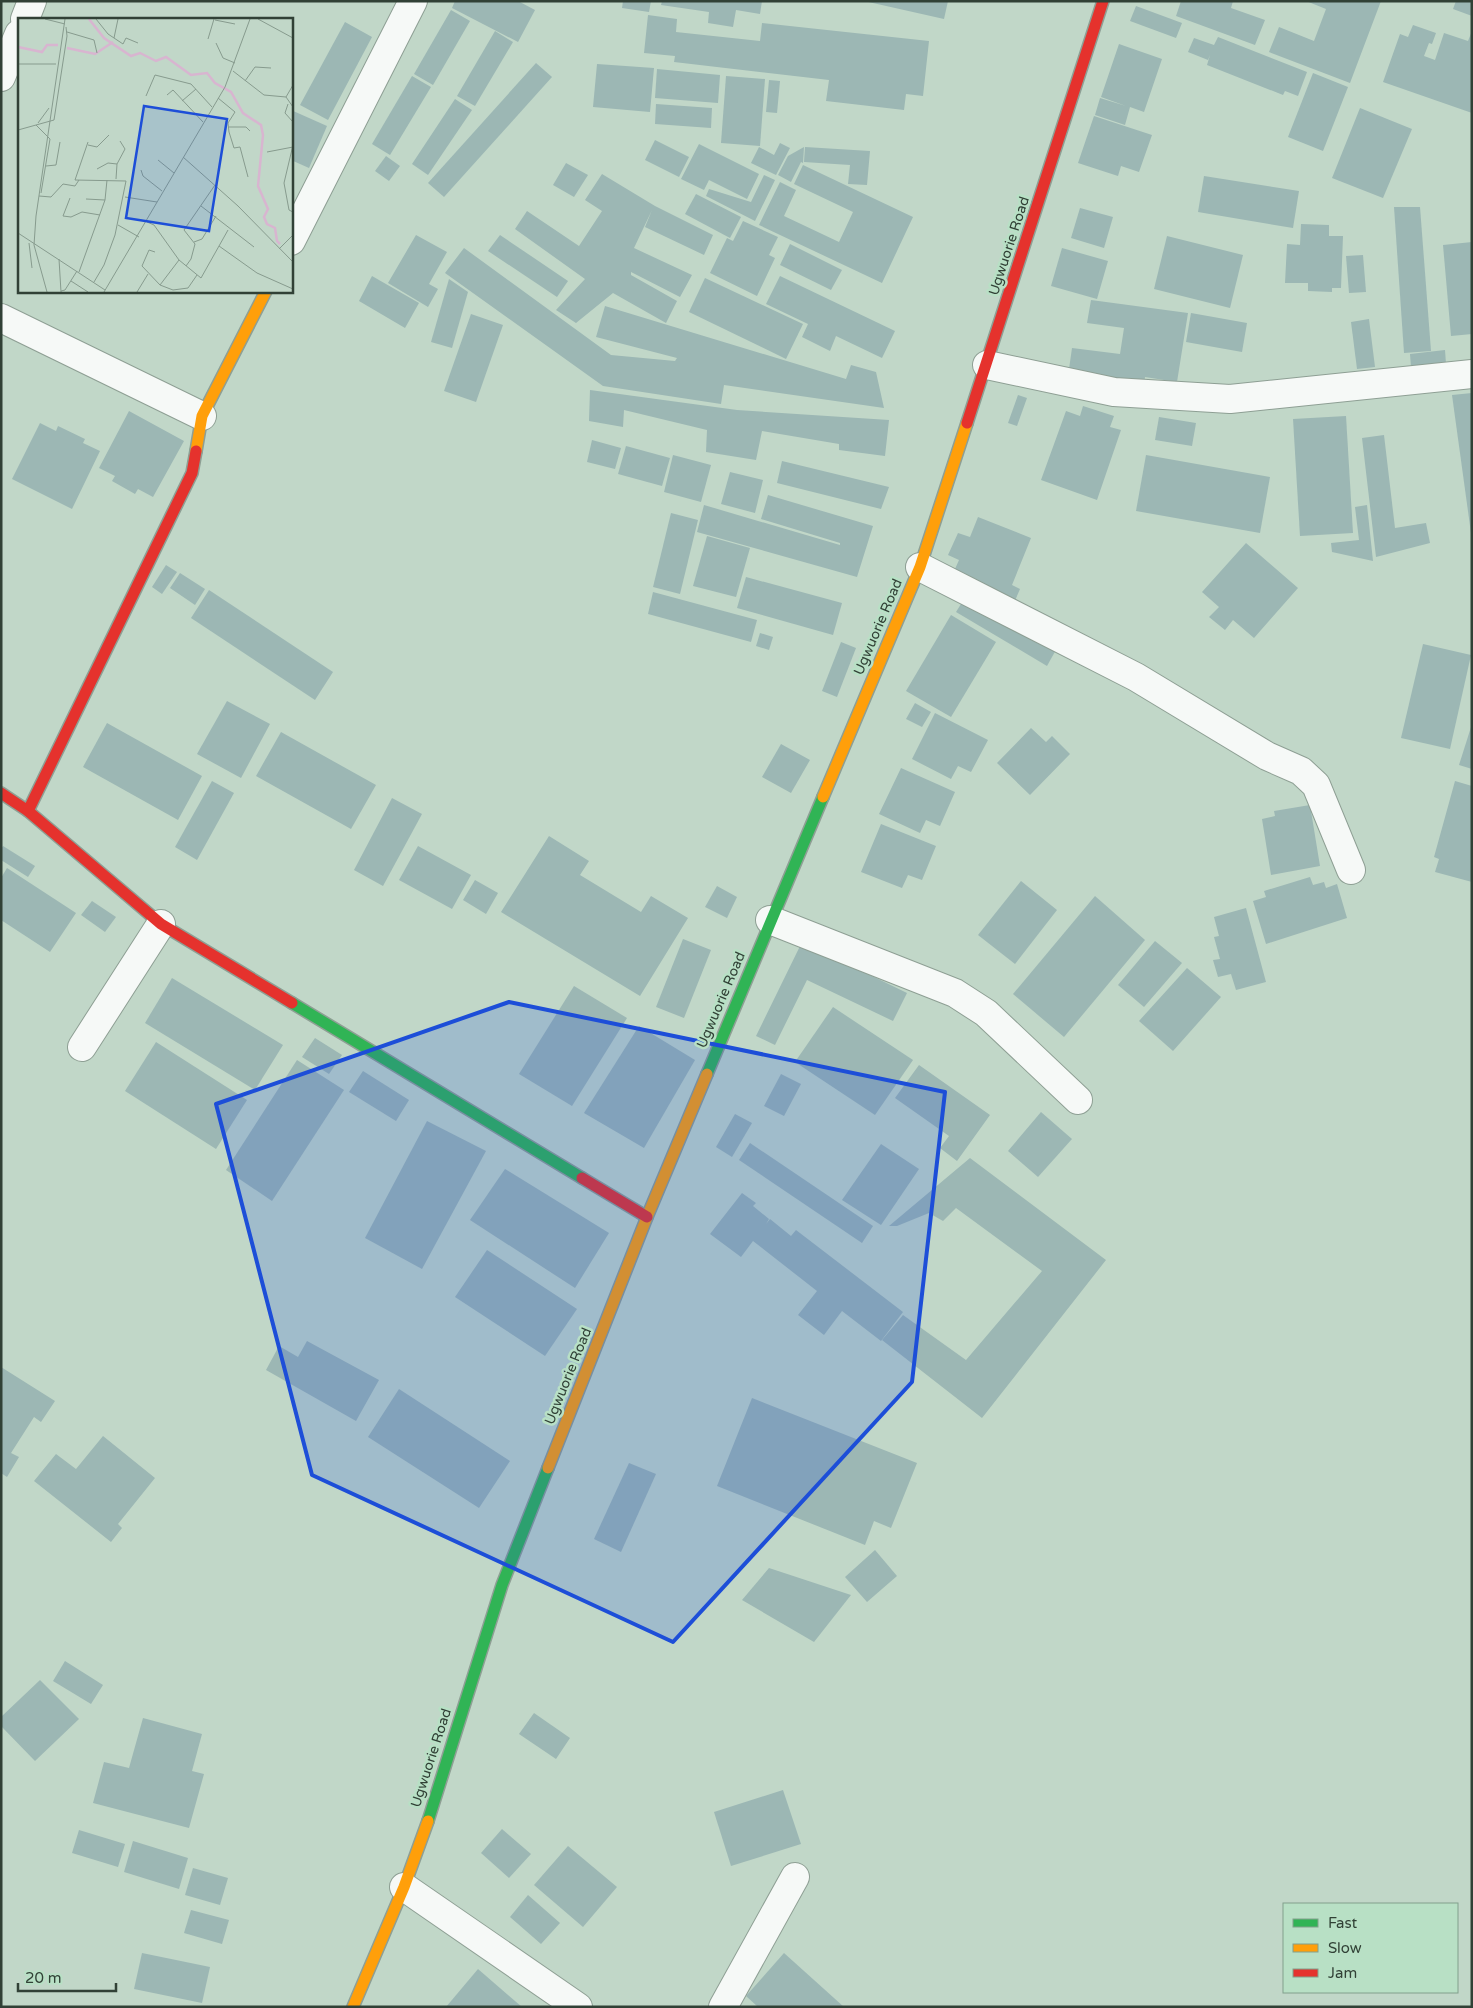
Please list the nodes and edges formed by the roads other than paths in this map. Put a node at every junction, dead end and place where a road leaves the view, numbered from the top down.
1 (32, 1) edge
2 (413, 1) edge
3 (1103, 1) edge
4 (25, 18) edge
5 (18, 36) edge
6 (1, 77) edge
7 (292, 239) edge
8 (265, 292) edge
9 (1, 318) edge
10 (987, 365) junction
11 (1472, 374) edge
12 (202, 416) junction
13 (920, 567) junction
14 (1, 793) edge
15 (28, 811) junction
16 (1351, 870) dead end
17 (770, 920) junction
18 (161, 924) junction
19 (82, 1047) dead end
20 (1078, 1100) dead end
21 (647, 1217) junction
22 (796, 1877) dead end
23 (404, 1887) junction
24 (354, 2007) edge
25 (578, 2007) edge
26 (723, 2007) edge

1 - 4 street
2 - 7 street
3 - 10 street, Ugwuorie Road
5 - 6 street
8 - 12 street
9 - 12 street
10 - 11 street
10 - 13 street, Ugwuorie Road
12 - 15 street
13 - 16 street
13 - 17 street, Ugwuorie Road
14 - 15 street
15 - 18 street
17 - 20 street
17 - 21 street, Ugwuorie Road
18 - 19 street
18 - 21 street
21 - 23 street, Ugwuorie Road
22 - 26 street
23 - 24 street, Ugwuorie Road
23 - 25 street

